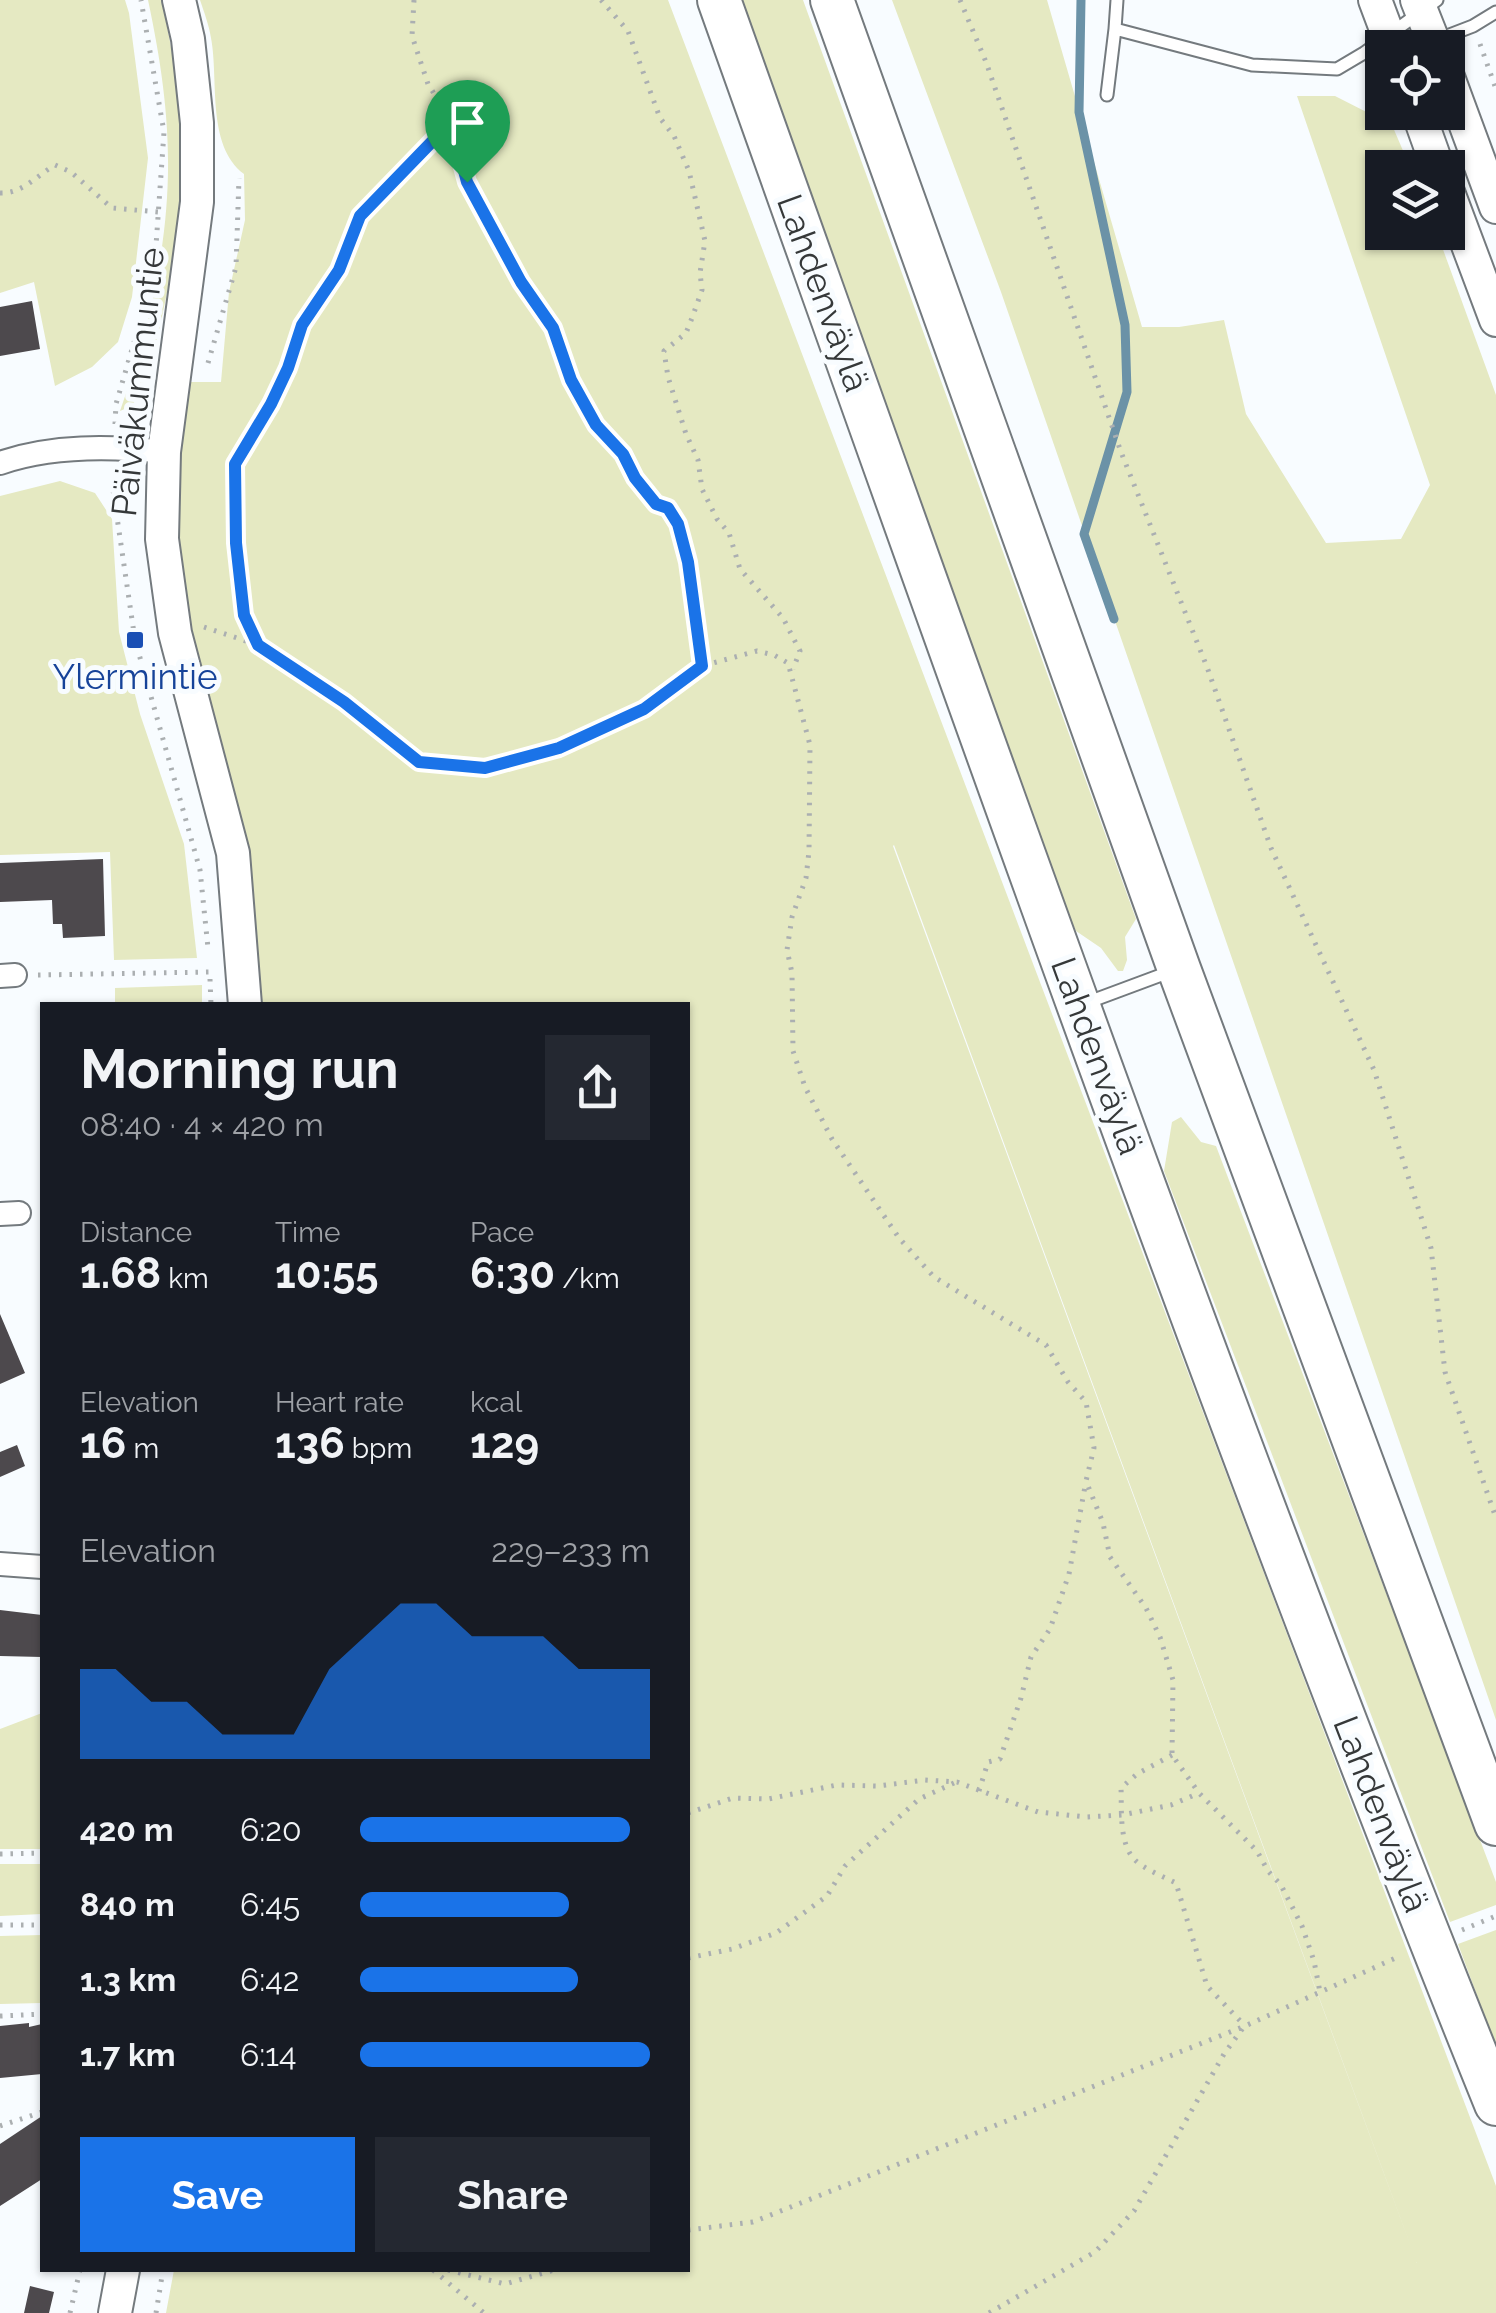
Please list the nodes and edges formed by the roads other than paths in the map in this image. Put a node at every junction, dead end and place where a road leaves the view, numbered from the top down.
1 (179, 0) edge
2 (719, 0) edge
3 (832, 0) edge
4 (1117, 0) edge
5 (1374, 0) edge
6 (1425, 3) edge
7 (1496, 12) edge
8 (1115, 30) junction
9 (1386, 30) edge
10 (1401, 30) edge
11 (1432, 30) edge
12 (1465, 30) edge
13 (1365, 55) edge
14 (1107, 95) dead end
15 (1465, 123) edge
16 (1496, 207) edge
17 (1465, 237) edge
18 (1496, 320) edge
19 (164, 452) junction
20 (0, 463) edge
21 (1179, 968) junction
22 (245, 1002) edge
23 (1077, 1006) junction
24 (0, 1564) edge
25 (40, 1567) edge
26 (1496, 1824) edge
27 (1496, 2104) edge
28 (122, 2272) edge
29 (115, 2313) edge

1 - 19 street, Päiväkummuntie
2 - 23 highway, Lahdenväylä
3 - 21 highway
4 - 8 lane
5 - 9 street
6 - 10 lane
6 - 11 street
7 - 12 lane
8 - 13 lane
8 - 14 lane
15 - 16 street
17 - 18 street
19 - 20 street
19 - 22 street, Päiväkummuntie
21 - 23 lane
21 - 26 highway
23 - 27 highway, Lahdenväylä
24 - 25 street
28 - 29 street

